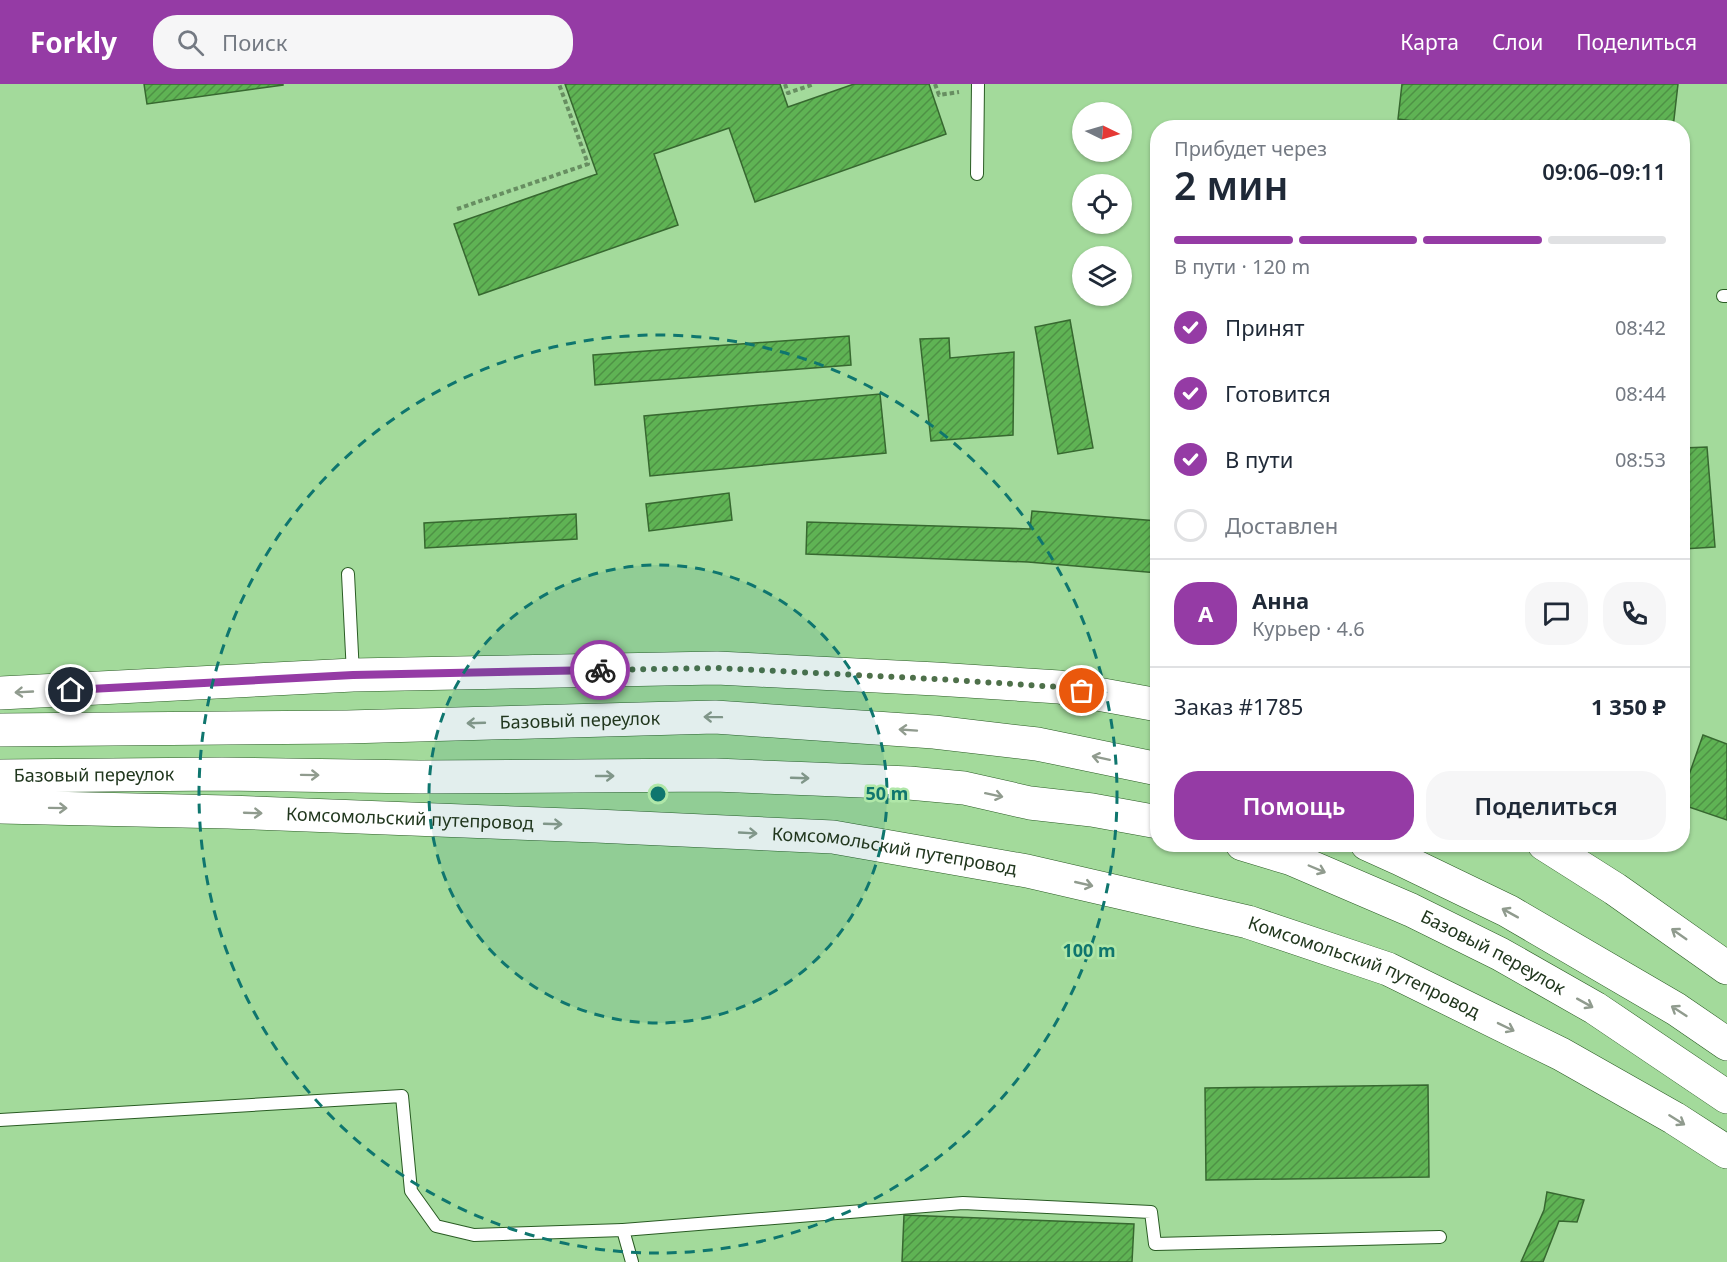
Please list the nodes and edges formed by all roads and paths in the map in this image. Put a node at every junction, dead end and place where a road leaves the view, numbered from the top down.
1 (559, 84) edge
2 (786, 84) edge
3 (814, 84) edge
4 (935, 84) edge
5 (978, 84) edge
6 (962, 91) dead end
7 (977, 174) dead end
8 (457, 209) dead end
9 (348, 574) dead end
10 (353, 675) junction
11 (0, 693) edge
12 (1150, 704) edge
13 (0, 730) edge
14 (1150, 767) edge
15 (0, 776) edge
16 (0, 807) edge
17 (1150, 821) edge
18 (1269, 852) edge
19 (1385, 852) edge
20 (1557, 852) edge
21 (1727, 968) edge
22 (1727, 1044) edge
23 (1727, 1097) edge
24 (0, 1120) edge
25 (1727, 1152) edge
26 (623, 1230) junction
27 (1440, 1238) dead end
28 (632, 1262) edge

1 - 8 path
2 - 3 path
4 - 6 path
5 - 7 lane
9 - 10 lane
10 -> 11 main road
10 - 12 main road
14 -> 13 main road, Базовый переулок
15 -> 17 main road, Базовый переулок
16 -> 25 main road, Комсомольский путепровод
18 -> 23 main road, Базовый переулок
22 -> 19 main road
21 -> 20 main road
24 - 26 lane
26 - 27 lane
26 - 28 lane

